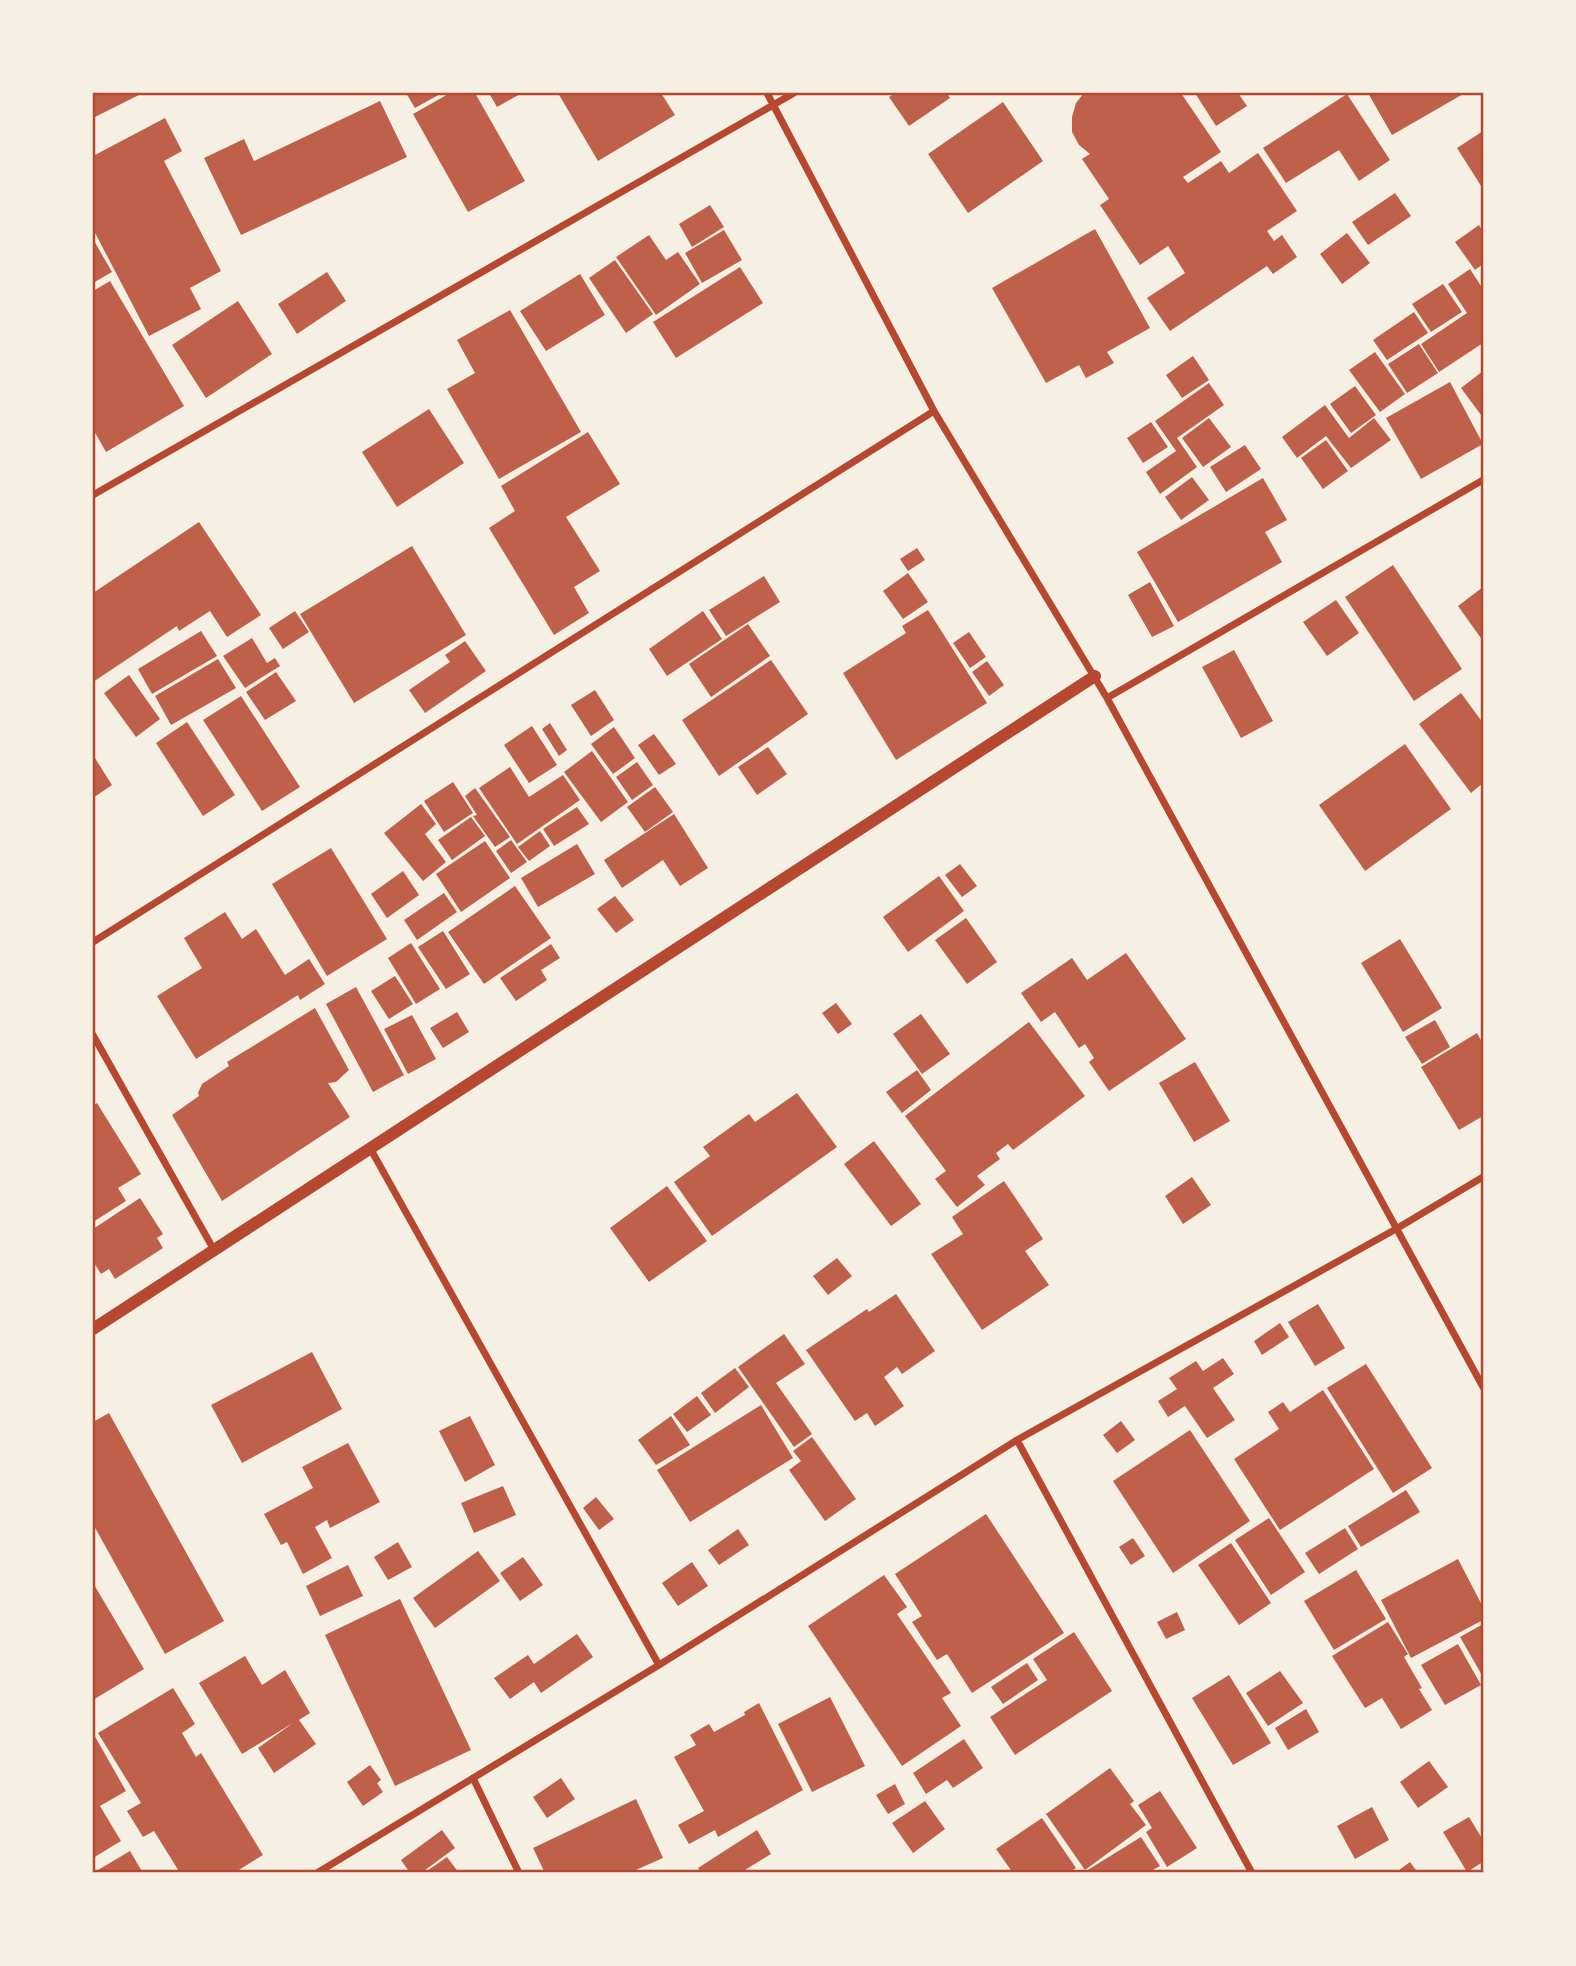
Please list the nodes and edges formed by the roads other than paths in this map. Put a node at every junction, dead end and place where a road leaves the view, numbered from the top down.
1 (767, 93) edge
2 (794, 93) edge
3 (774, 105) junction
4 (934, 411) junction
5 (1483, 480) edge
6 (93, 495) edge
7 (1095, 676) junction
8 (1107, 698) junction
9 (93, 942) edge
10 (93, 1035) edge
11 (370, 1148) junction
12 (1483, 1177) edge
13 (1396, 1228) junction
14 (214, 1250) junction
15 (93, 1329) edge
16 (1483, 1387) edge
17 (1017, 1440) junction
18 (659, 1665) junction
19 (472, 1777) junction
20 (317, 1873) edge
21 (519, 1873) edge
22 (1252, 1873) edge

1 - 3 street
2 - 3 street
3 - 4 street
3 - 6 street
4 - 7 street
4 - 9 street
5 - 8 street
7 - 8 street
7 - 11 street
8 - 13 street
10 - 14 street
11 - 14 street
11 - 18 street
12 - 13 street
13 - 16 street
13 - 17 street
14 - 15 street
17 - 18 street
17 - 22 street
18 - 19 street
19 - 20 street
19 - 21 street

